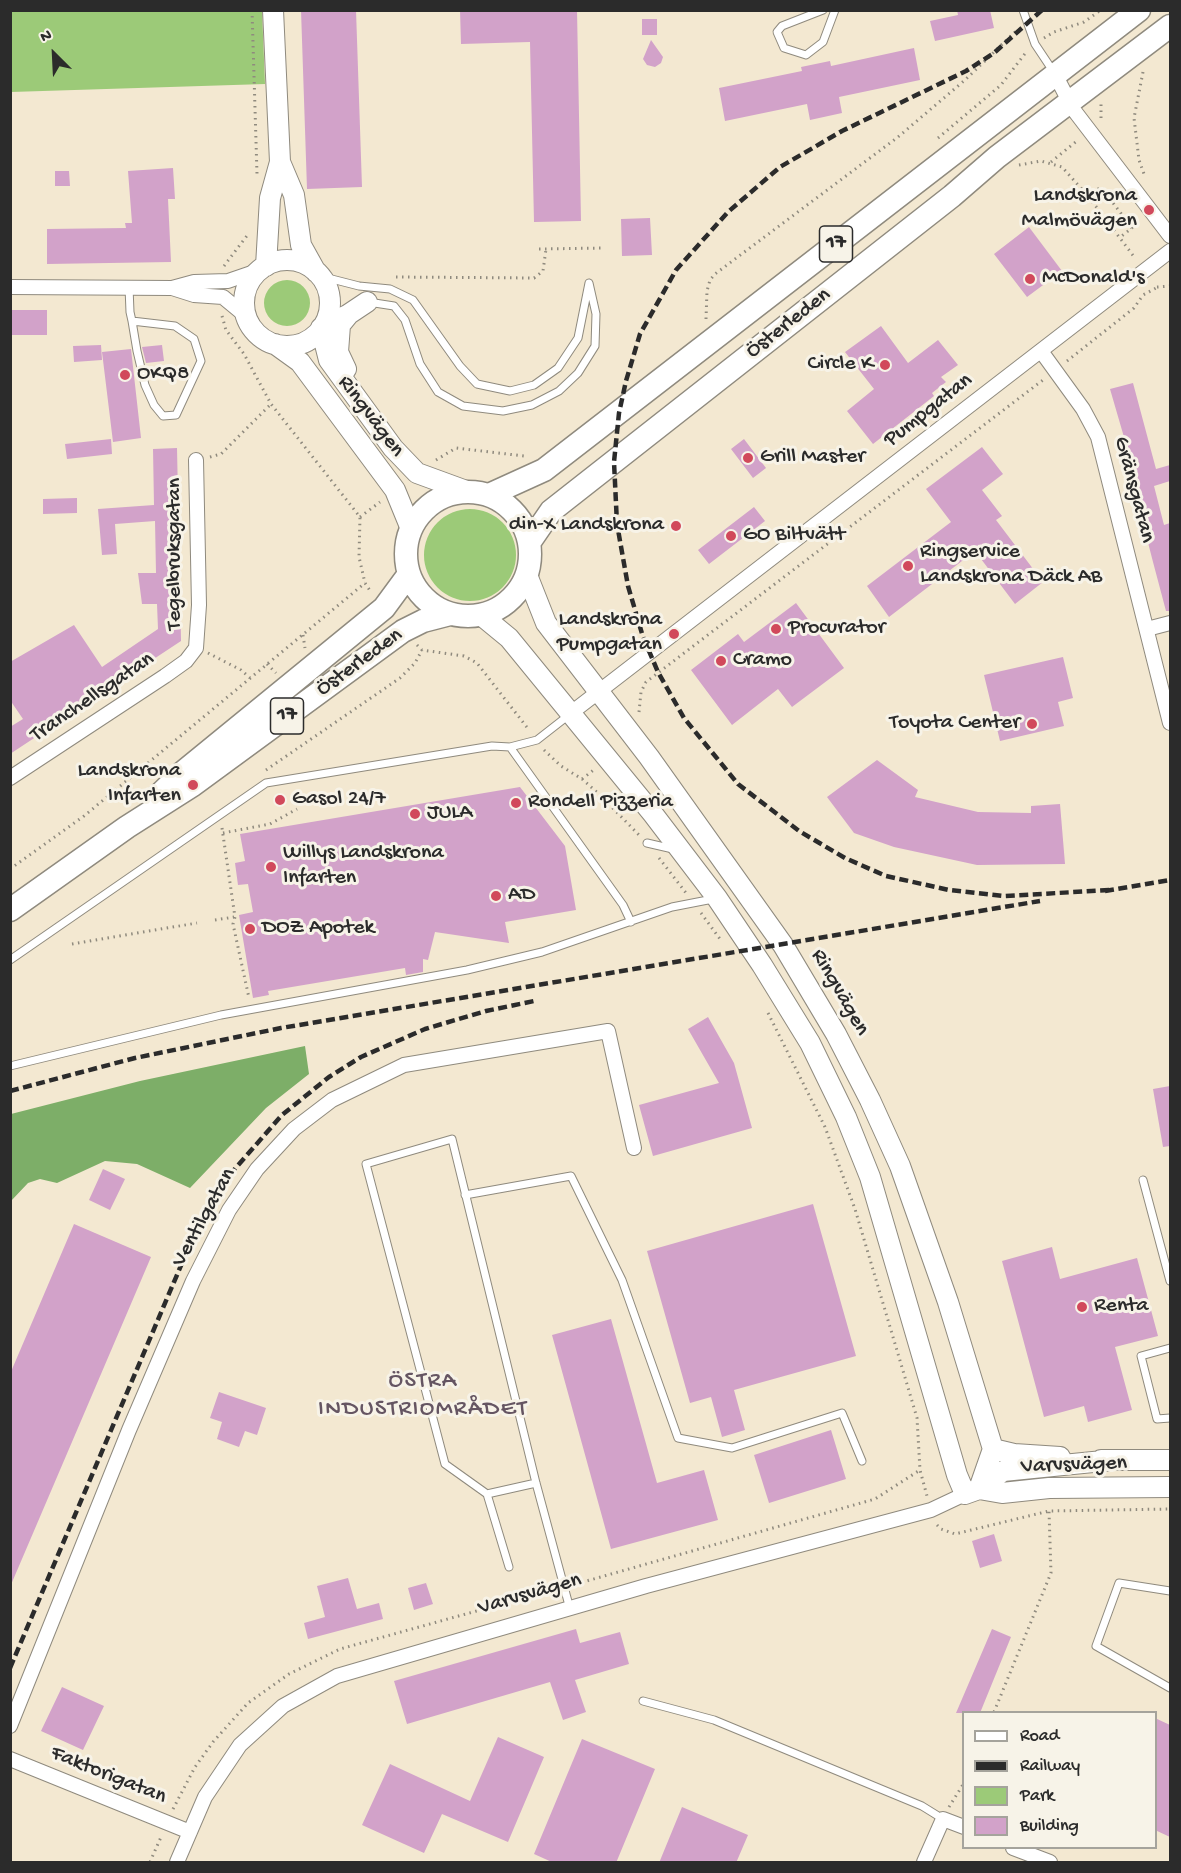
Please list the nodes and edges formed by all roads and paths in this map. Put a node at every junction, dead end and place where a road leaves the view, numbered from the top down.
1 (273, 10) edge
2 (823, 10) edge
3 (835, 10) edge
4 (1023, 10) edge
5 (1101, 10) edge
6 (1140, 10) edge
7 (1026, 20) junction
8 (1170, 26) edge
9 (1035, 44) junction
10 (1144, 68) dead end
11 (1056, 76) junction
12 (1070, 103) junction
13 (930, 144) dead end
14 (1005, 152) junction
15 (280, 162) junction
16 (1146, 180) dead end
17 (1088, 196) junction
18 (1170, 236) edge
19 (1119, 238) junction
20 (604, 248) dead end
21 (540, 249) dead end
22 (546, 249) junction
23 (1170, 251) edge
24 (1138, 262) dead end
25 (263, 268) junction
26 (318, 274) junction
27 (395, 277) dead end
28 (1153, 282) dead end
29 (1170, 286) edge
30 (10, 287) edge
31 (129, 287) junction
32 (1158, 287) junction
33 (172, 288) junction
34 (368, 302) junction
35 (715, 312) dead end
36 (246, 316) junction
37 (132, 321) junction
38 (324, 323) junction
39 (275, 344) junction
40 (1041, 351) junction
41 (1055, 370) junction
42 (271, 404) dead end
43 (393, 448) junction
44 (532, 455) dead end
45 (196, 460) joint
46 (417, 473) junction
47 (396, 490) junction
48 (479, 494) junction
49 (411, 529) junction
50 (529, 543) junction
51 (410, 574) junction
52 (527, 575) junction
53 (450, 614) junction
54 (481, 615) junction
55 (1170, 623) edge
56 (1147, 629) junction
57 (403, 631) junction
58 (196, 648) junction
59 (422, 650) junction
60 (250, 678) junction
61 (599, 691) junction
62 (570, 713) junction
63 (1170, 723) edge
64 (537, 740) junction
65 (636, 740) junction
66 (510, 747) junction
67 (608, 760) junction
68 (258, 776) dead end
69 (10, 778) edge
70 (582, 779) junction
71 (297, 809) dead end
72 (216, 817) junction
73 (127, 827) junction
74 (223, 833) junction
75 (647, 843) junction
76 (682, 852) junction
77 (10, 869) edge
78 (717, 898) junction
79 (693, 903) junction
80 (10, 910) edge
81 (235, 916) junction
82 (215, 920) dead end
83 (631, 922) junction
84 (197, 923) dead end
85 (72, 944) dead end
86 (725, 945) dead end
87 (10, 960) edge
88 (763, 1004) dead end
89 (252, 1009) junction
90 (10, 1066) edge
91 (634, 1148) dead end
92 (1143, 1180) dead end
93 (465, 1195) junction
94 (1170, 1281) edge
95 (1170, 1348) edge
96 (1170, 1418) edge
97 (993, 1449) junction
98 (1113, 1460) junction
99 (1170, 1460) edge
100 (862, 1461) dead end
101 (536, 1483) junction
102 (1170, 1487) edge
103 (972, 1492) junction
104 (487, 1494) junction
105 (1170, 1509) edge
106 (931, 1510) junction
107 (1049, 1511) junction
108 (509, 1567) dead end
109 (1170, 1591) edge
110 (570, 1609) junction
111 (1170, 1688) edge
112 (643, 1701) dead end
113 (995, 1711) edge
114 (10, 1726) edge
115 (10, 1759) edge
116 (962, 1785) edge
117 (943, 1818) junction
118 (962, 1827) edge
119 (190, 1832) junction
120 (1015, 1849) edge
121 (177, 1863) edge
122 (924, 1863) edge
123 (1050, 1863) edge

1 - 15 main road
2 - 3 lane
4 - 7 lane
5 - 9 path
6 - 11 main road, Österleden / 17
7 - 9 lane
7 - 35 path
8 - 12 main road, Österleden / 17
9 - 11 lane
9 - 13 path
10 - 16 path
11 - 12 street
11 - 48 main road, Österleden / 17
12 - 14 main road, Österleden / 17
12 - 18 street
14 - 17 path
14 - 50 main road, Österleden / 17
15 - 25 main road
15 - 26 main road
17 - 19 path
17 - 19 path
19 - 24 path
20 - 22 path
21 - 22 path
22 - 27 path
23 - 40 street, Pumpgatan
25 - 26 main road
25 - 33 street
25 - 36 main road
26 - 34 lane
26 - 38 main road
28 - 32 path
29 - 32 path
30 - 31 street
31 - 33 street
31 - 37 lane
32 - 41 path
33 - 36 street
34 - 38 lane
34 - 43 main road, Ringvägen
36 - 39 main road
37 - 37 lane
38 - 39 main road
38 - 43 main road, Ringvägen
39 - 47 main road, Ringvägen
40 - 41 street, Gränsgatan
40 - 61 street, Pumpgatan
41 - 56 street, Gränsgatan
41 - 65 path
42 - 45 path
43 - 46 main road, Ringvägen
44 - 46 path
45 - 58 street, Tegelbruksgatan
46 - 48 main road, Ringvägen
47 - 49 main road, Ringvägen
47 - 60 path
48 - 49 main road, 17
48 - 50 main road
49 - 51 main road, 17
50 - 52 main road
51 - 53 main road, 17
51 - 73 main road, Österleden / 17
52 - 54 main road, 17
52 - 61 main road, Ringvägen
53 - 54 main road, 17
53 - 57 main road, Österleden / 17
54 - 62 main road
55 - 56 street
56 - 63 street, Gränsgatan
57 - 59 path
57 - 73 main road, Österleden / 17
58 - 60 path
58 - 69 street, Tranchellsgatan
59 - 64 path
59 - 68 path
60 - 77 path
61 - 62 street, Pumpgatan
61 - 65 main road, Ringvägen
62 - 64 lane
62 - 67 main road
64 - 66 lane
64 - 70 path
65 - 97 main road, Ringvägen
66 - 72 lane
66 - 83 lane
67 - 70 path
67 - 76 main road
70 - 75 path
71 - 74 path
72 - 74 path
72 - 87 lane
73 - 80 main road, Österleden / 17
74 - 81 path
75 - 76 lane
75 - 79 path
76 - 78 main road
78 - 79 lane
78 - 103 main road
79 - 83 lane
79 - 86 path
81 - 82 path
81 - 89 path
83 - 89 lane
84 - 85 path
88 - 106 path
89 - 90 lane
91 - 114 street, Ventilgatan
92 - 94 lane
93 - 100 lane
93 - 101 lane
93 - 104 lane
95 - 96 lane
97 - 98 main road, Varvsvägen
97 - 103 main road
98 - 99 main road, Varvsvägen
98 - 103 main road, Varvsvägen
101 - 104 lane
101 - 110 lane
102 - 103 main road, Varvsvägen
103 - 106 street, Varvsvägen
104 - 108 lane
105 - 107 path
106 - 107 path
106 - 110 street, Varvsvägen
107 - 113 path
109 - 111 lane
110 - 119 street, Varvsvägen
112 - 117 lane
115 - 119 street, Faktorigatan
116 - 117 path
117 - 118 street
117 - 122 street
119 - 121 street, Varvsvägen
120 - 123 street

